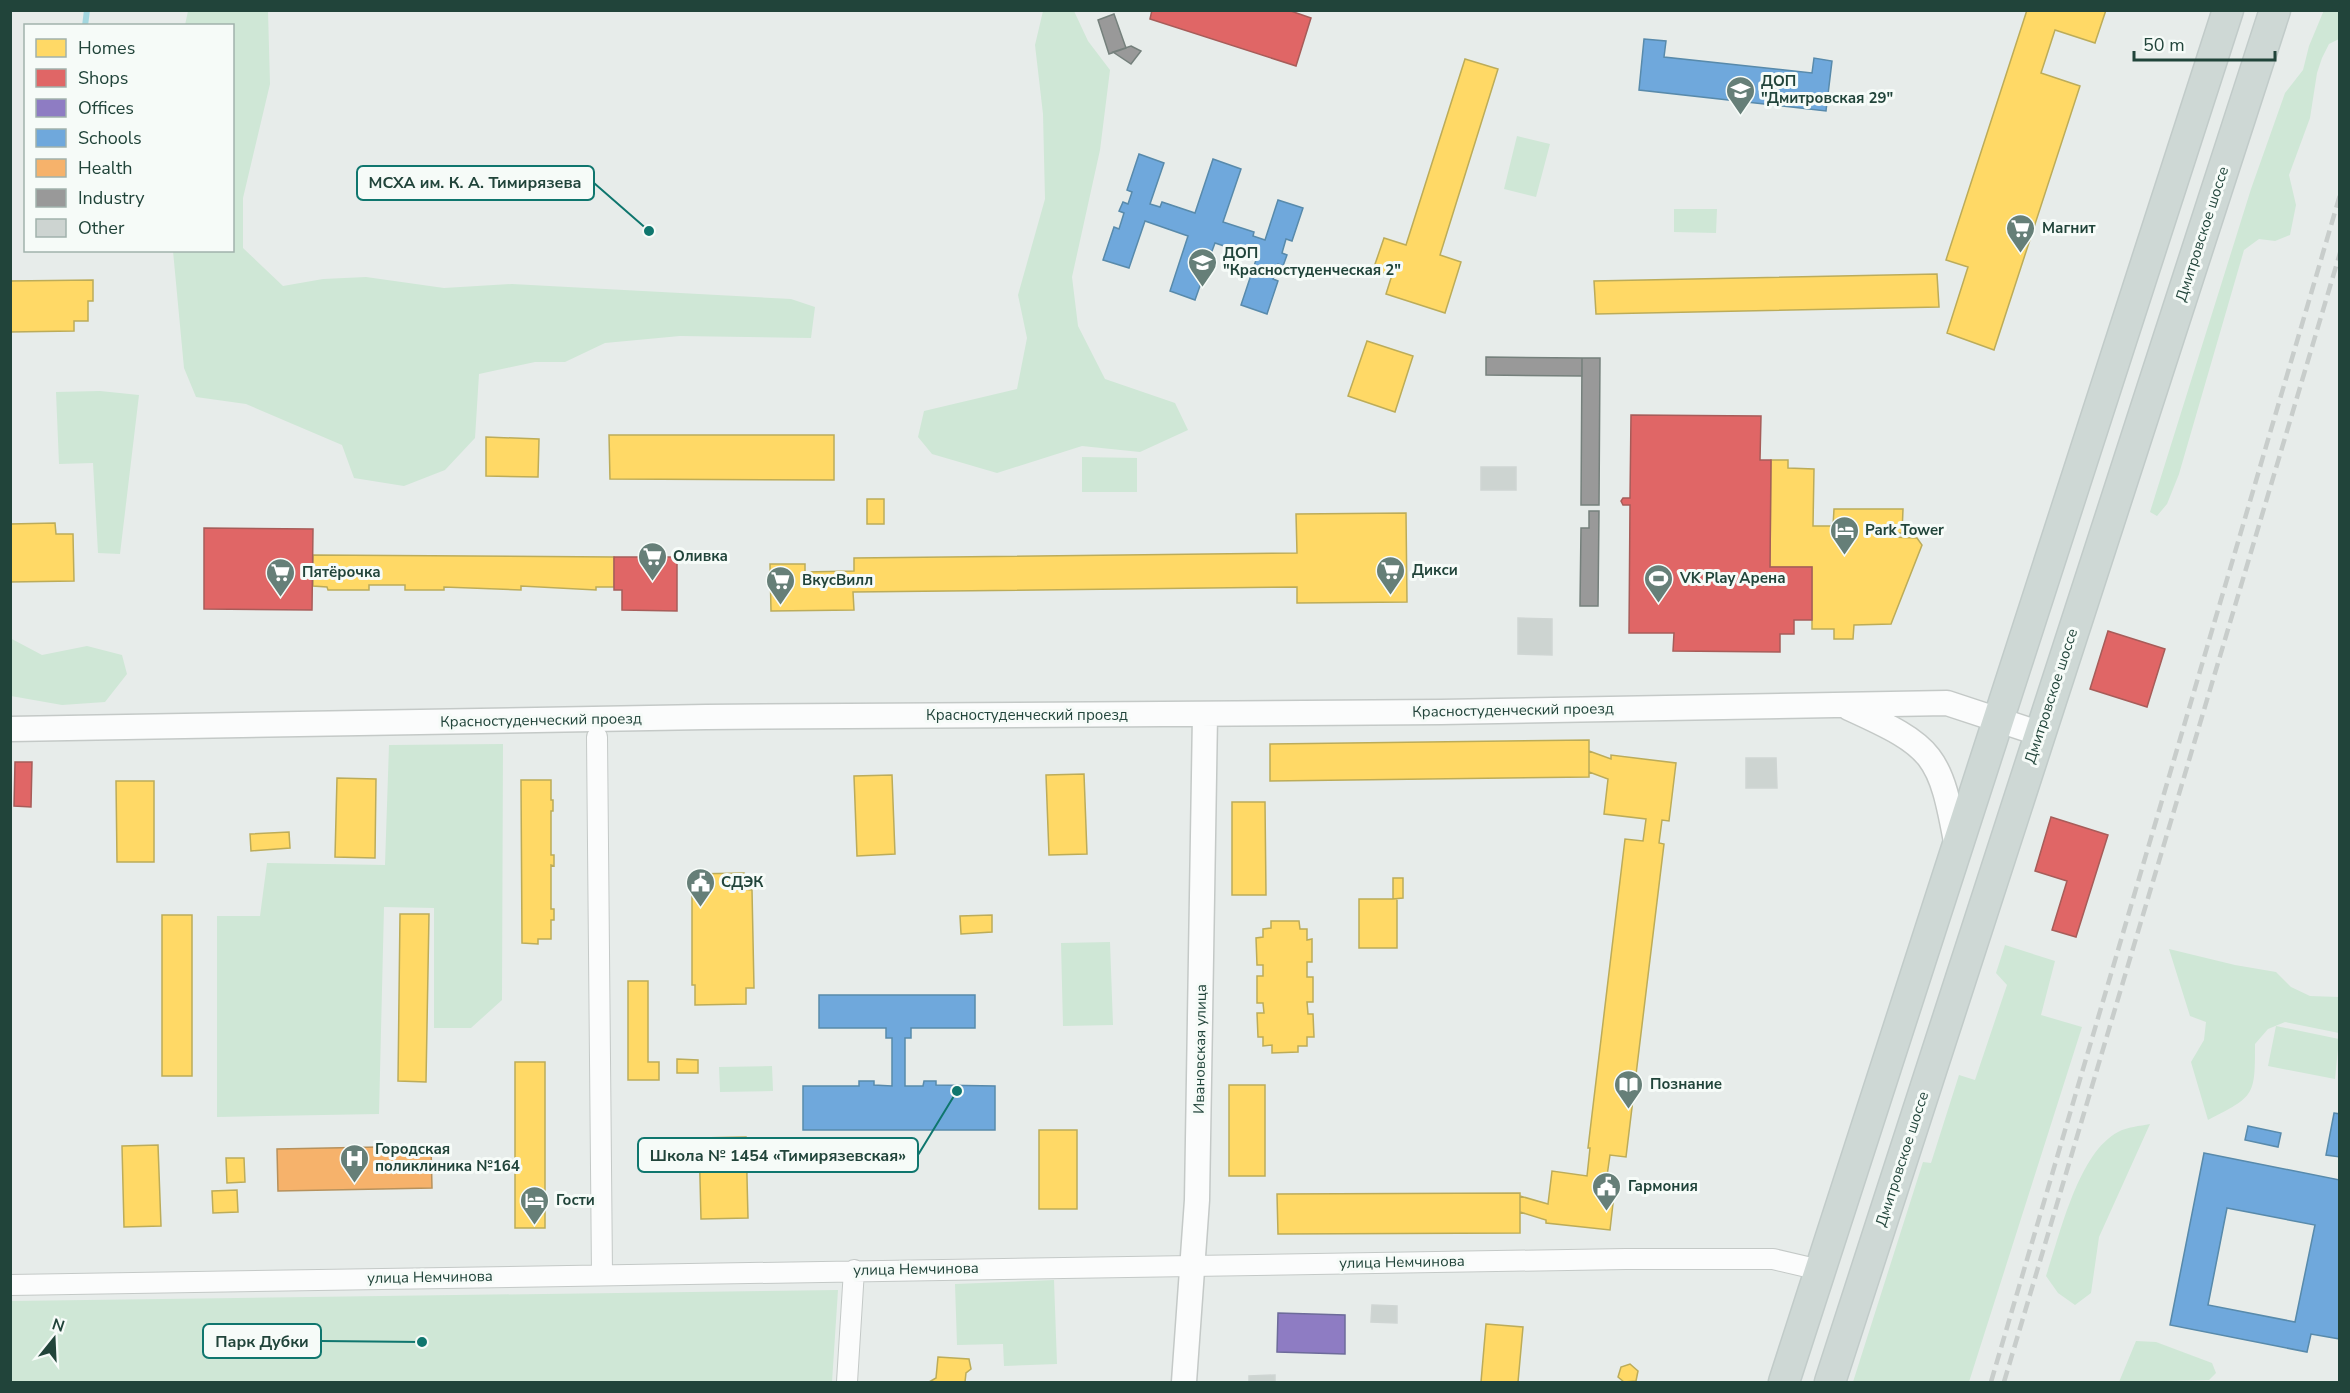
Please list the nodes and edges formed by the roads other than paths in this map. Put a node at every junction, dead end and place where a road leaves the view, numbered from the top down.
1 (2228, 10) edge
2 (2275, 10) edge
3 (1842, 705) junction
4 (1205, 714) junction
5 (1996, 719) junction
6 (10, 729) edge
7 (2038, 733) junction
8 (597, 737) dead end
9 (1957, 848) junction
10 (1194, 1264) junction
11 (854, 1270) junction
12 (1820, 1270) junction
13 (602, 1274) junction
14 (10, 1285) edge
15 (847, 1383) edge
16 (1184, 1383) edge
17 (1784, 1383) edge
18 (1830, 1383) edge

1 - 5 main road
2 - 7 main road, Дмитровское шоссе
3 - 4 street, Красностуденческий проезд
3 - 5 street, Красностуденческий проезд
3 - 9 street
4 - 6 street, Красностуденческий проезд
4 - 10 street, Ивановская улица
5 - 7 street, Красностуденческий проезд
5 - 9 main road
7 - 18 main road, Дмитровское шоссе
8 - 13 street
9 - 12 main road
10 - 11 street, улица Немчинова
10 - 12 street, улица Немчинова
10 - 16 street, Ивановская улица
11 - 13 street, улица Немчинова
11 - 15 street
12 - 17 main road
13 - 14 street, улица Немчинова

